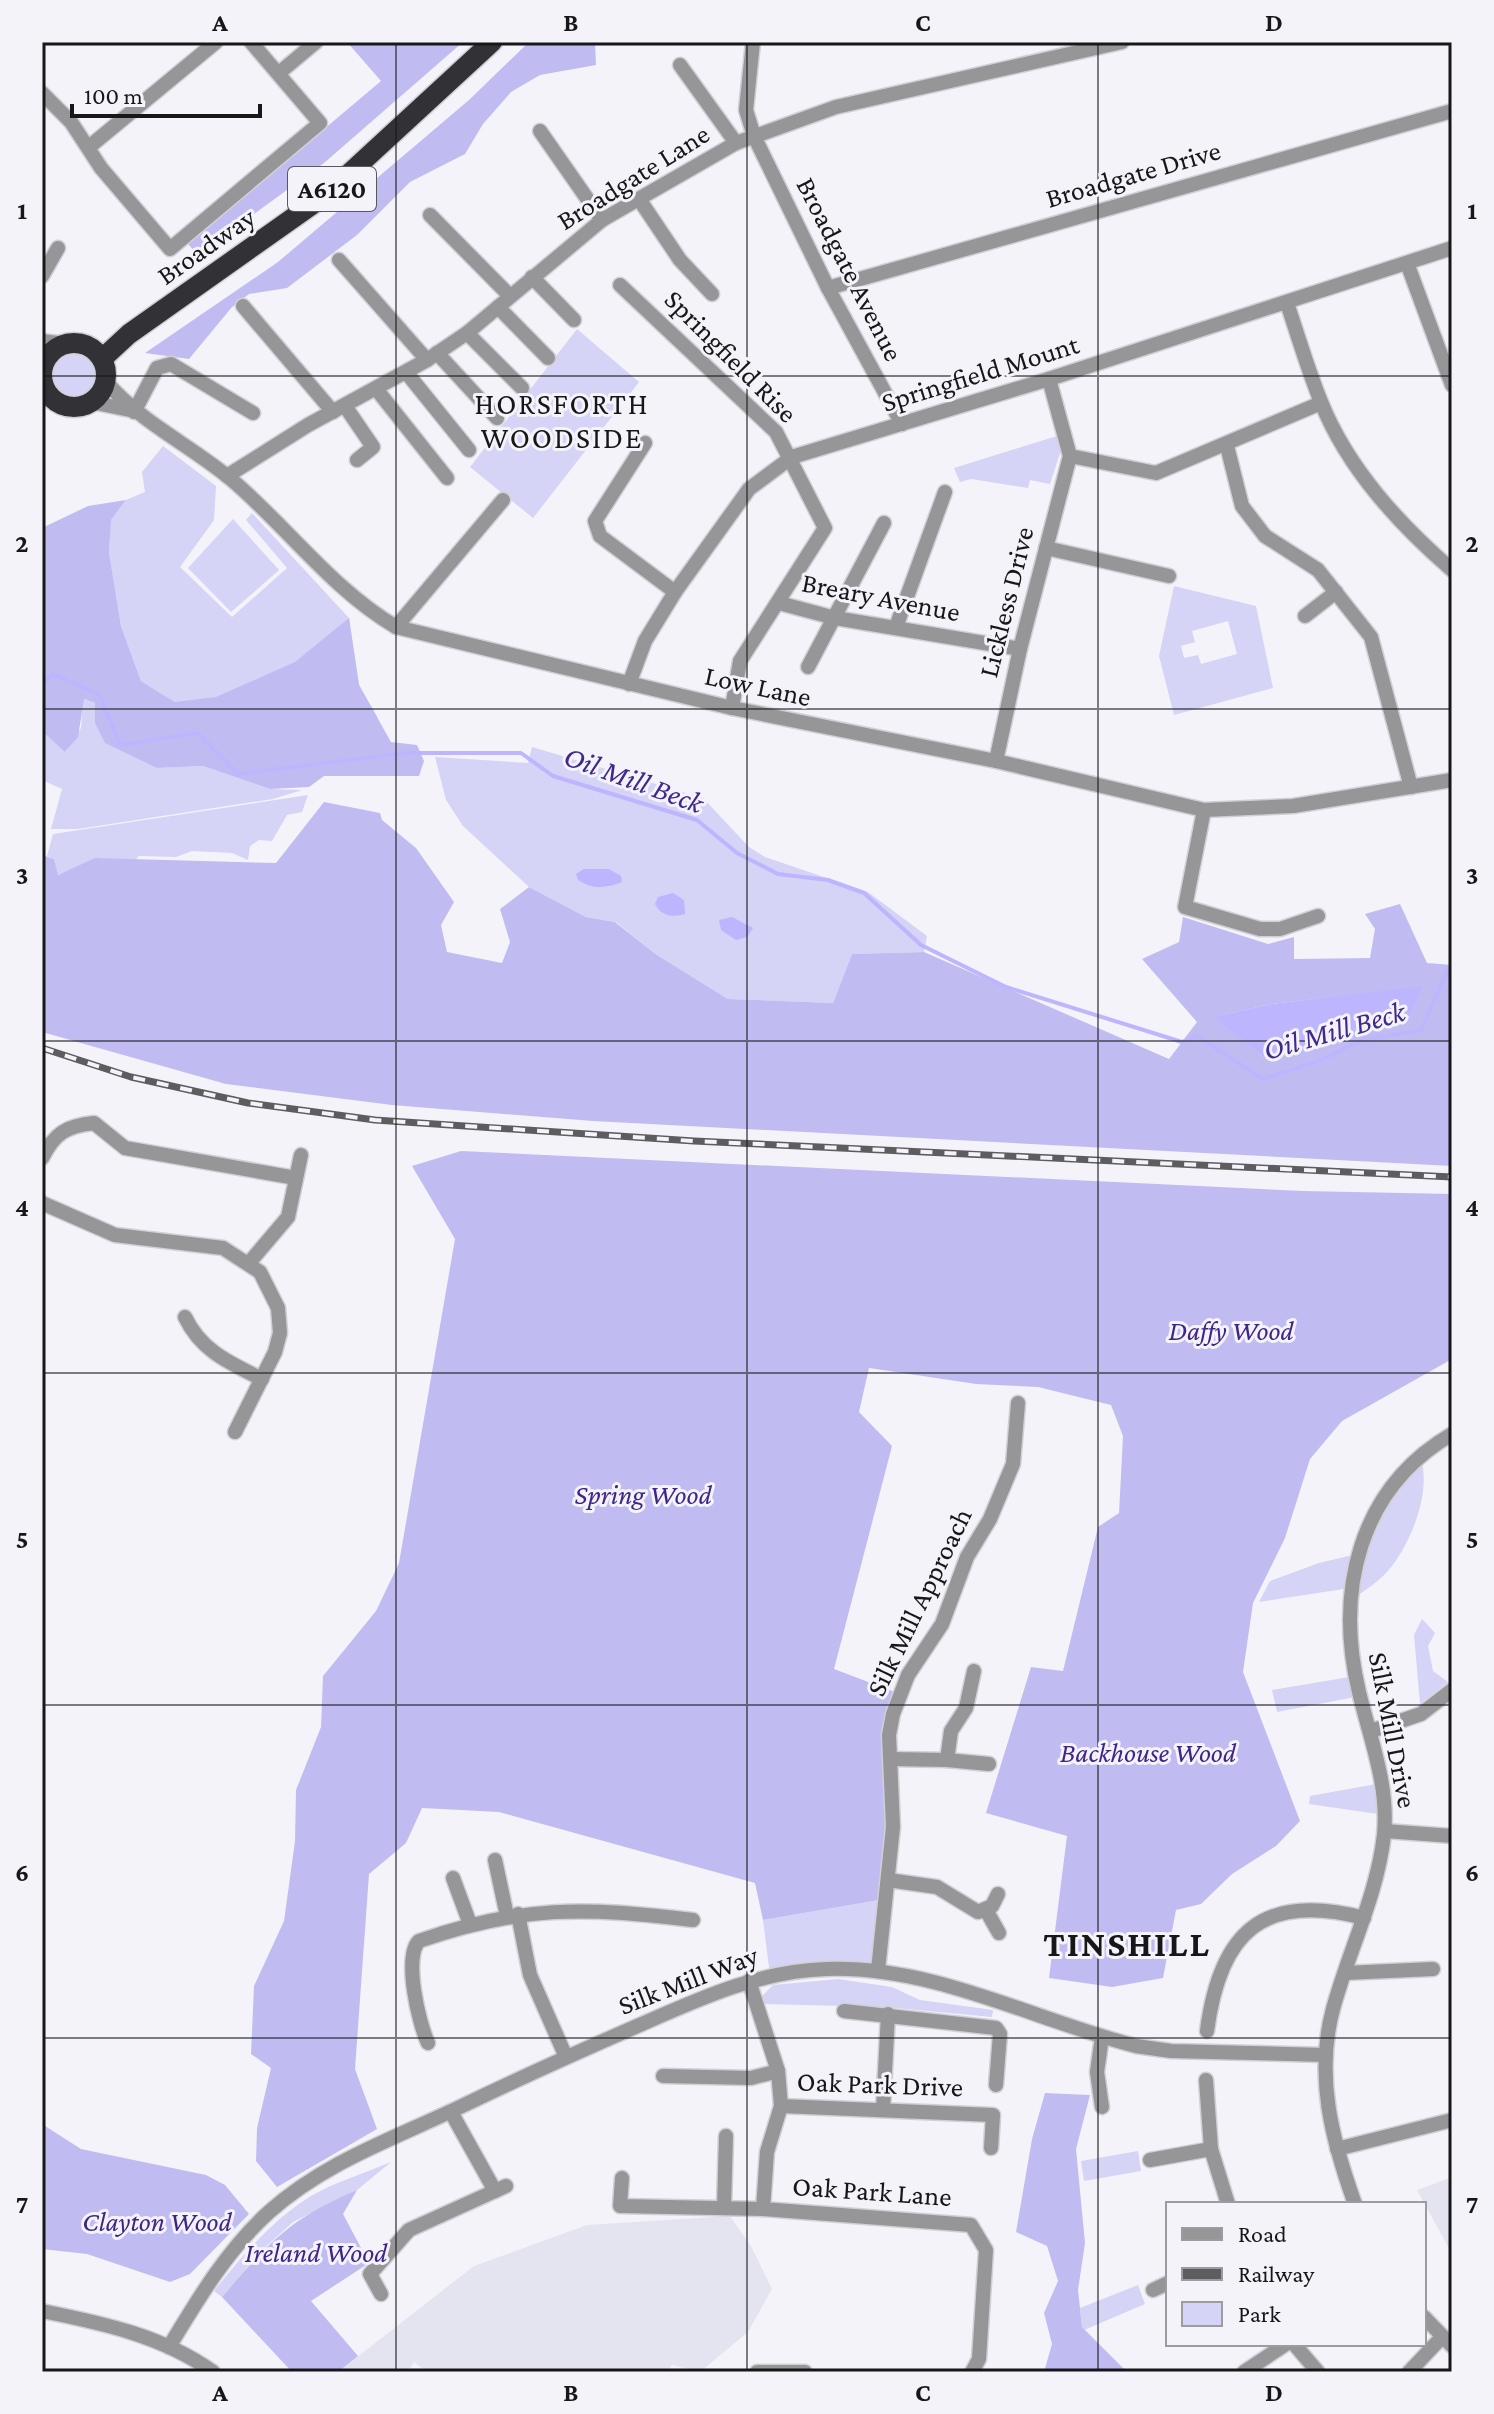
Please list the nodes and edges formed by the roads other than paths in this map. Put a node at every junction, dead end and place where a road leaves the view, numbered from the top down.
1 (216, 42) edge
2 (251, 42) edge
3 (316, 42) edge
4 (492, 42) edge
5 (753, 42) edge
6 (1122, 42) edge
7 (680, 65) dead end
8 (279, 73) junction
9 (42, 93) edge
10 (1452, 111) edge
11 (540, 131) dead end
12 (754, 136) junction
13 (736, 143) junction
14 (89, 147) junction
15 (639, 199) junction
16 (430, 215) dead end
17 (602, 220) junction
18 (58, 248) dead end
19 (1452, 248) edge
20 (339, 260) dead end
21 (1407, 263) junction
22 (42, 276) edge
23 (532, 277) junction
24 (620, 285) dead end
25 (828, 288) junction
26 (712, 294) dead end
27 (504, 302) junction
28 (1287, 303) junction
29 (243, 306) dead end
30 (574, 320) dead end
31 (467, 333) junction
32 (129, 334) junction
33 (42, 341) edge
34 (73, 343) junction
35 (432, 356) junction
36 (548, 358) dead end
37 (102, 359) junction
38 (406, 372) junction
39 (1049, 379) junction
40 (42, 382) edge
41 (106, 382) junction
42 (1452, 385) edge
43 (522, 388) dead end
44 (377, 390) junction
45 (91, 402) junction
46 (1321, 403) junction
47 (48, 405) edge
48 (339, 409) junction
49 (132, 411) junction
50 (253, 413) dead end
51 (497, 418) dead end
52 (902, 424) junction
53 (645, 443) dead end
54 (1227, 446) junction
55 (469, 450) dead end
56 (1070, 456) junction
57 (357, 460) dead end
58 (795, 463) junction
59 (227, 476) junction
60 (447, 478) dead end
61 (945, 492) dead end
62 (503, 500) dead end
63 (884, 523) dead end
64 (1046, 548) junction
65 (1452, 570) edge
66 (1169, 576) dead end
67 (675, 592) junction
68 (1336, 592) junction
69 (779, 603) junction
70 (1305, 616) dead end
71 (835, 618) junction
72 (396, 627) junction
73 (896, 627) junction
74 (1020, 649) junction
75 (808, 667) dead end
76 (629, 684) junction
77 (732, 708) junction
78 (996, 761) junction
79 (1452, 780) edge
80 (1411, 787) junction
81 (1204, 810) junction
82 (1318, 916) dead end
83 (301, 1155) dead end
84 (42, 1158) edge
85 (296, 1178) junction
86 (42, 1203) edge
87 (249, 1263) junction
88 (185, 1317) dead end
89 (262, 1379) junction
90 (1018, 1403) dead end
91 (235, 1432) dead end
92 (1452, 1434) edge
93 (974, 1671) dead end
94 (1452, 1690) edge
95 (1371, 1731) junction
96 (891, 1759) junction
97 (947, 1760) junction
98 (989, 1764) dead end
99 (1385, 1831) junction
100 (1452, 1836) edge
101 (495, 1860) dead end
102 (453, 1878) dead end
103 (888, 1880) junction
104 (998, 1894) dead end
105 (986, 1910) junction
106 (512, 1915) junction
107 (1364, 1918) junction
108 (693, 1920) dead end
109 (470, 1924) junction
110 (999, 1933) dead end
111 (1433, 1969) dead end
112 (878, 1970) junction
113 (1345, 1973) junction
114 (749, 1981) junction
115 (844, 2011) dead end
116 (888, 2014) junction
117 (1207, 2031) dead end
118 (1102, 2037) junction
119 (428, 2043) dead end
120 (1326, 2055) junction
121 (566, 2057) junction
122 (778, 2071) junction
123 (663, 2076) dead end
124 (1206, 2080) dead end
125 (996, 2085) dead end
126 (781, 2106) junction
127 (1102, 2107) dead end
128 (883, 2110) junction
129 (451, 2112) junction
130 (1452, 2120) edge
131 (726, 2136) dead end
132 (991, 2148) dead end
133 (1211, 2149) junction
134 (1337, 2149) junction
135 (1150, 2160) dead end
136 (622, 2178) dead end
137 (1227, 2202) edge
138 (1354, 2202) edge
139 (724, 2208) junction
140 (763, 2209) junction
141 (1166, 2284) edge
142 (1153, 2290) dead end
143 (381, 2294) dead end
144 (42, 2311) edge
145 (1426, 2319) edge
146 (1447, 2342) edge
147 (1283, 2346) edge
148 (1296, 2346) edge
149 (169, 2347) junction
150 (213, 2372) edge
151 (757, 2372) edge
152 (805, 2372) edge
153 (972, 2372) edge
154 (1244, 2372) edge
155 (1318, 2372) edge
156 (1409, 2372) edge

1 - 14 street
2 - 8 street
3 - 8 street
4 - 32 highway, Broadway / A6120
5 - 12 street, Broadgate Avenue
6 - 12 street, Broadgate Lane
7 - 13 street
8 - 14 street
9 - 14 street
10 - 25 street, Broadgate Drive
11 - 17 street
12 - 13 street, Broadgate Lane
12 - 25 street, Broadgate Avenue
13 - 15 street, Broadgate Lane
15 - 17 street, Broadgate Lane
15 - 26 street
16 - 27 street
17 - 23 street, Broadgate Lane
18 - 22 street
19 - 21 street, Springfield Mount
20 - 35 street
21 - 28 street, Springfield Mount
21 - 42 street
23 - 27 street, Broadgate Lane
23 - 30 street
24 - 58 street, Springfield Rise
25 - 52 street, Broadgate Avenue
27 - 31 street, Broadgate Lane
27 - 36 street
28 - 39 street, Springfield Mount
28 - 46 street
29 - 48 street
31 - 35 street, Broadgate Lane
31 - 43 street
32 - 34 highway, A6120
32 - 37 highway, A6120
33 - 34 street
34 - 37 highway
34 - 40 highway
35 - 38 street, Broadgate Lane
35 - 51 street
37 - 41 highway
38 - 44 street, Broadgate Lane
38 - 55 street
39 - 52 street, Springfield Mount
39 - 56 street
40 - 47 highway
41 - 45 highway
41 - 49 street, Low Lane
44 - 48 street, Broadgate Lane
44 - 60 street
45 - 47 highway
45 - 49 street, Low Lane
46 - 54 street
46 - 65 street
48 - 57 street
48 - 59 street, Broadgate Lane
49 - 50 street
49 - 59 street, Low Lane
52 - 58 street, Springfield Mount
53 - 67 street
54 - 56 street
54 - 68 street
56 - 64 street, Lickless Drive
58 - 67 street, Springfield Mount
58 - 69 street, Springfield Rise
59 - 72 street, Low Lane
61 - 73 street
62 - 72 street
63 - 71 street
64 - 66 street
64 - 74 street, Lickless Drive
67 - 76 street, Springfield Mount
68 - 70 street
68 - 80 street
69 - 71 street, Breary Avenue
69 - 77 street
71 - 73 street, Breary Avenue
71 - 75 street
72 - 76 street, Low Lane
73 - 74 street, Breary Avenue
74 - 78 street, Lickless Drive
76 - 77 street, Low Lane
77 - 78 street, Low Lane
78 - 81 street, Low Lane
79 - 80 street, Low Lane
80 - 81 street, Low Lane
81 - 82 street
83 - 85 street
84 - 85 street
85 - 87 street
86 - 87 street
87 - 89 street
88 - 89 street
89 - 91 street
90 - 96 street, Silk Mill Approach
92 - 95 street, Silk Mill Drive
93 - 97 street
94 - 95 street
95 - 99 street, Silk Mill Drive
96 - 97 street
96 - 103 street, Silk Mill Approach
97 - 98 street
99 - 100 street
99 - 107 street, Silk Mill Drive
101 - 106 street
102 - 109 street
103 - 105 street
103 - 112 street, Silk Mill Approach
104 - 105 street
105 - 110 street
106 - 108 street
106 - 109 street
106 - 121 street
107 - 113 street, Silk Mill Drive
107 - 117 street
109 - 119 street
111 - 113 street
112 - 114 street, Silk Mill Way
112 - 118 street, Silk Mill Way
113 - 120 street, Silk Mill Drive
114 - 121 street, Silk Mill Way
114 - 122 street, Oak Park Lane
115 - 116 street
116 - 125 street
116 - 128 street
118 - 120 street, Silk Mill Way
118 - 127 street
120 - 134 street, Silk Mill Drive
121 - 129 street, Silk Mill Way
122 - 123 street
122 - 126 street, Oak Park Lane
124 - 133 street
126 - 128 street, Oak Park Drive
126 - 140 street, Oak Park Lane
128 - 132 street, Oak Park Drive
129 - 143 street
129 - 149 street, Silk Mill Way
130 - 134 street
131 - 139 street
133 - 135 street
133 - 137 street
134 - 138 street, Silk Mill Drive
136 - 139 street
139 - 140 street
140 - 153 street, Oak Park Lane
141 - 142 street
144 - 149 street
145 - 146 street
146 - 156 street
147 - 154 street
148 - 155 street
149 - 150 street
151 - 152 street

